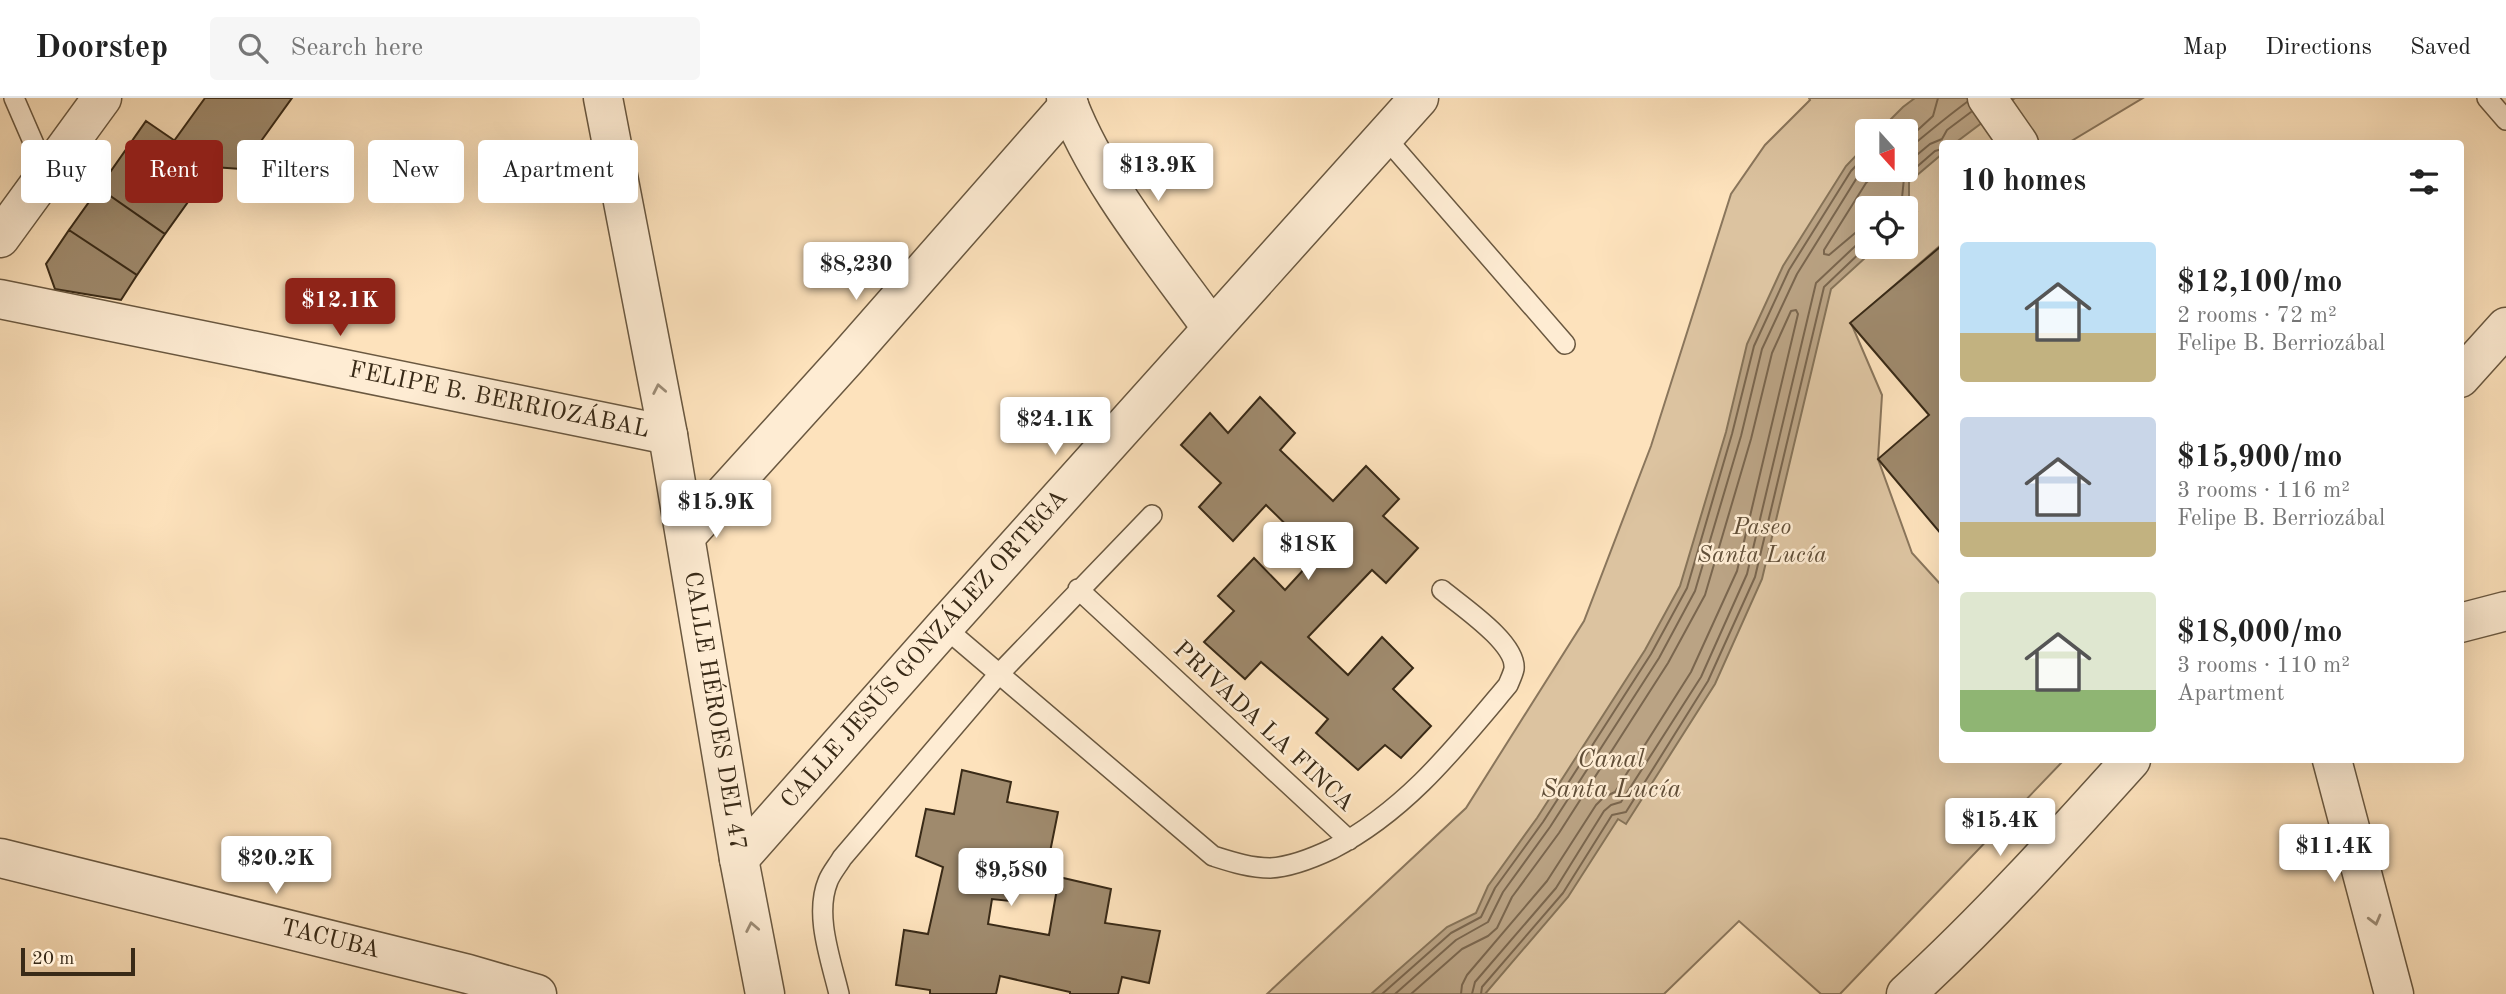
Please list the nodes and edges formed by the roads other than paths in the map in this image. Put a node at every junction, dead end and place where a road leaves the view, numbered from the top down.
1 (15, 98) edge
2 (102, 98) edge
3 (603, 98) edge
4 (1419, 98) edge
5 (1987, 98) edge
6 (2487, 98) edge
7 (1067, 102) edge
8 (2506, 120) edge
9 (1385, 137) junction
10 (2015, 138) edge
11 (33, 140) edge
12 (72, 140) edge
13 (26, 203) edge
14 (0, 238) edge
15 (0, 299) edge
16 (1212, 327) junction
17 (2506, 327) edge
18 (1565, 344) dead end
19 (2464, 374) edge
20 (668, 435) junction
21 (1152, 516) dead end
22 (686, 536) junction
23 (1079, 589) junction
24 (1442, 590) dead end
25 (2506, 611) edge
26 (2464, 622) edge
27 (943, 626) junction
28 (998, 675) junction
29 (2128, 763) edge
30 (2333, 763) edge
31 (1349, 840) junction
32 (0, 858) edge
33 (740, 859) junction
34 (537, 994) edge
35 (765, 994) edge
36 (839, 994) edge
37 (1906, 994) edge
38 (2394, 994) edge

1 - 11 lane
2 - 12 street
20 -> 3 street, CALLE HÉROES DEL 47
4 - 9 street, CALLE JESÚS GONZÁLEZ ORTEGA
5 - 10 street
6 - 8 lane
7 - 16 street
7 - 22 street
9 - 16 street, CALLE JESÚS GONZÁLEZ ORTEGA
9 - 18 lane
13 - 14 street
15 - 20 street, FELIPE B. BERRIOZÁBAL
16 - 27 street, CALLE JESÚS GONZÁLEZ ORTEGA
17 - 19 street
20 - 22 street, CALLE HÉROES DEL 47
21 - 23 lane
22 - 33 street, CALLE HÉROES DEL 47
23 - 28 lane
23 - 31 lane, PRIVADA LA FINCA
24 - 31 lane
25 - 26 street
27 - 28 lane, PRIVADA LA FINCA
27 - 33 street, CALLE JESÚS GONZÁLEZ ORTEGA
28 - 31 lane, PRIVADA LA FINCA
28 - 36 lane
29 - 37 street
30 -> 38 street
32 - 34 street, TACUBA
35 -> 33 street, CALLE HÉROES DEL 47

